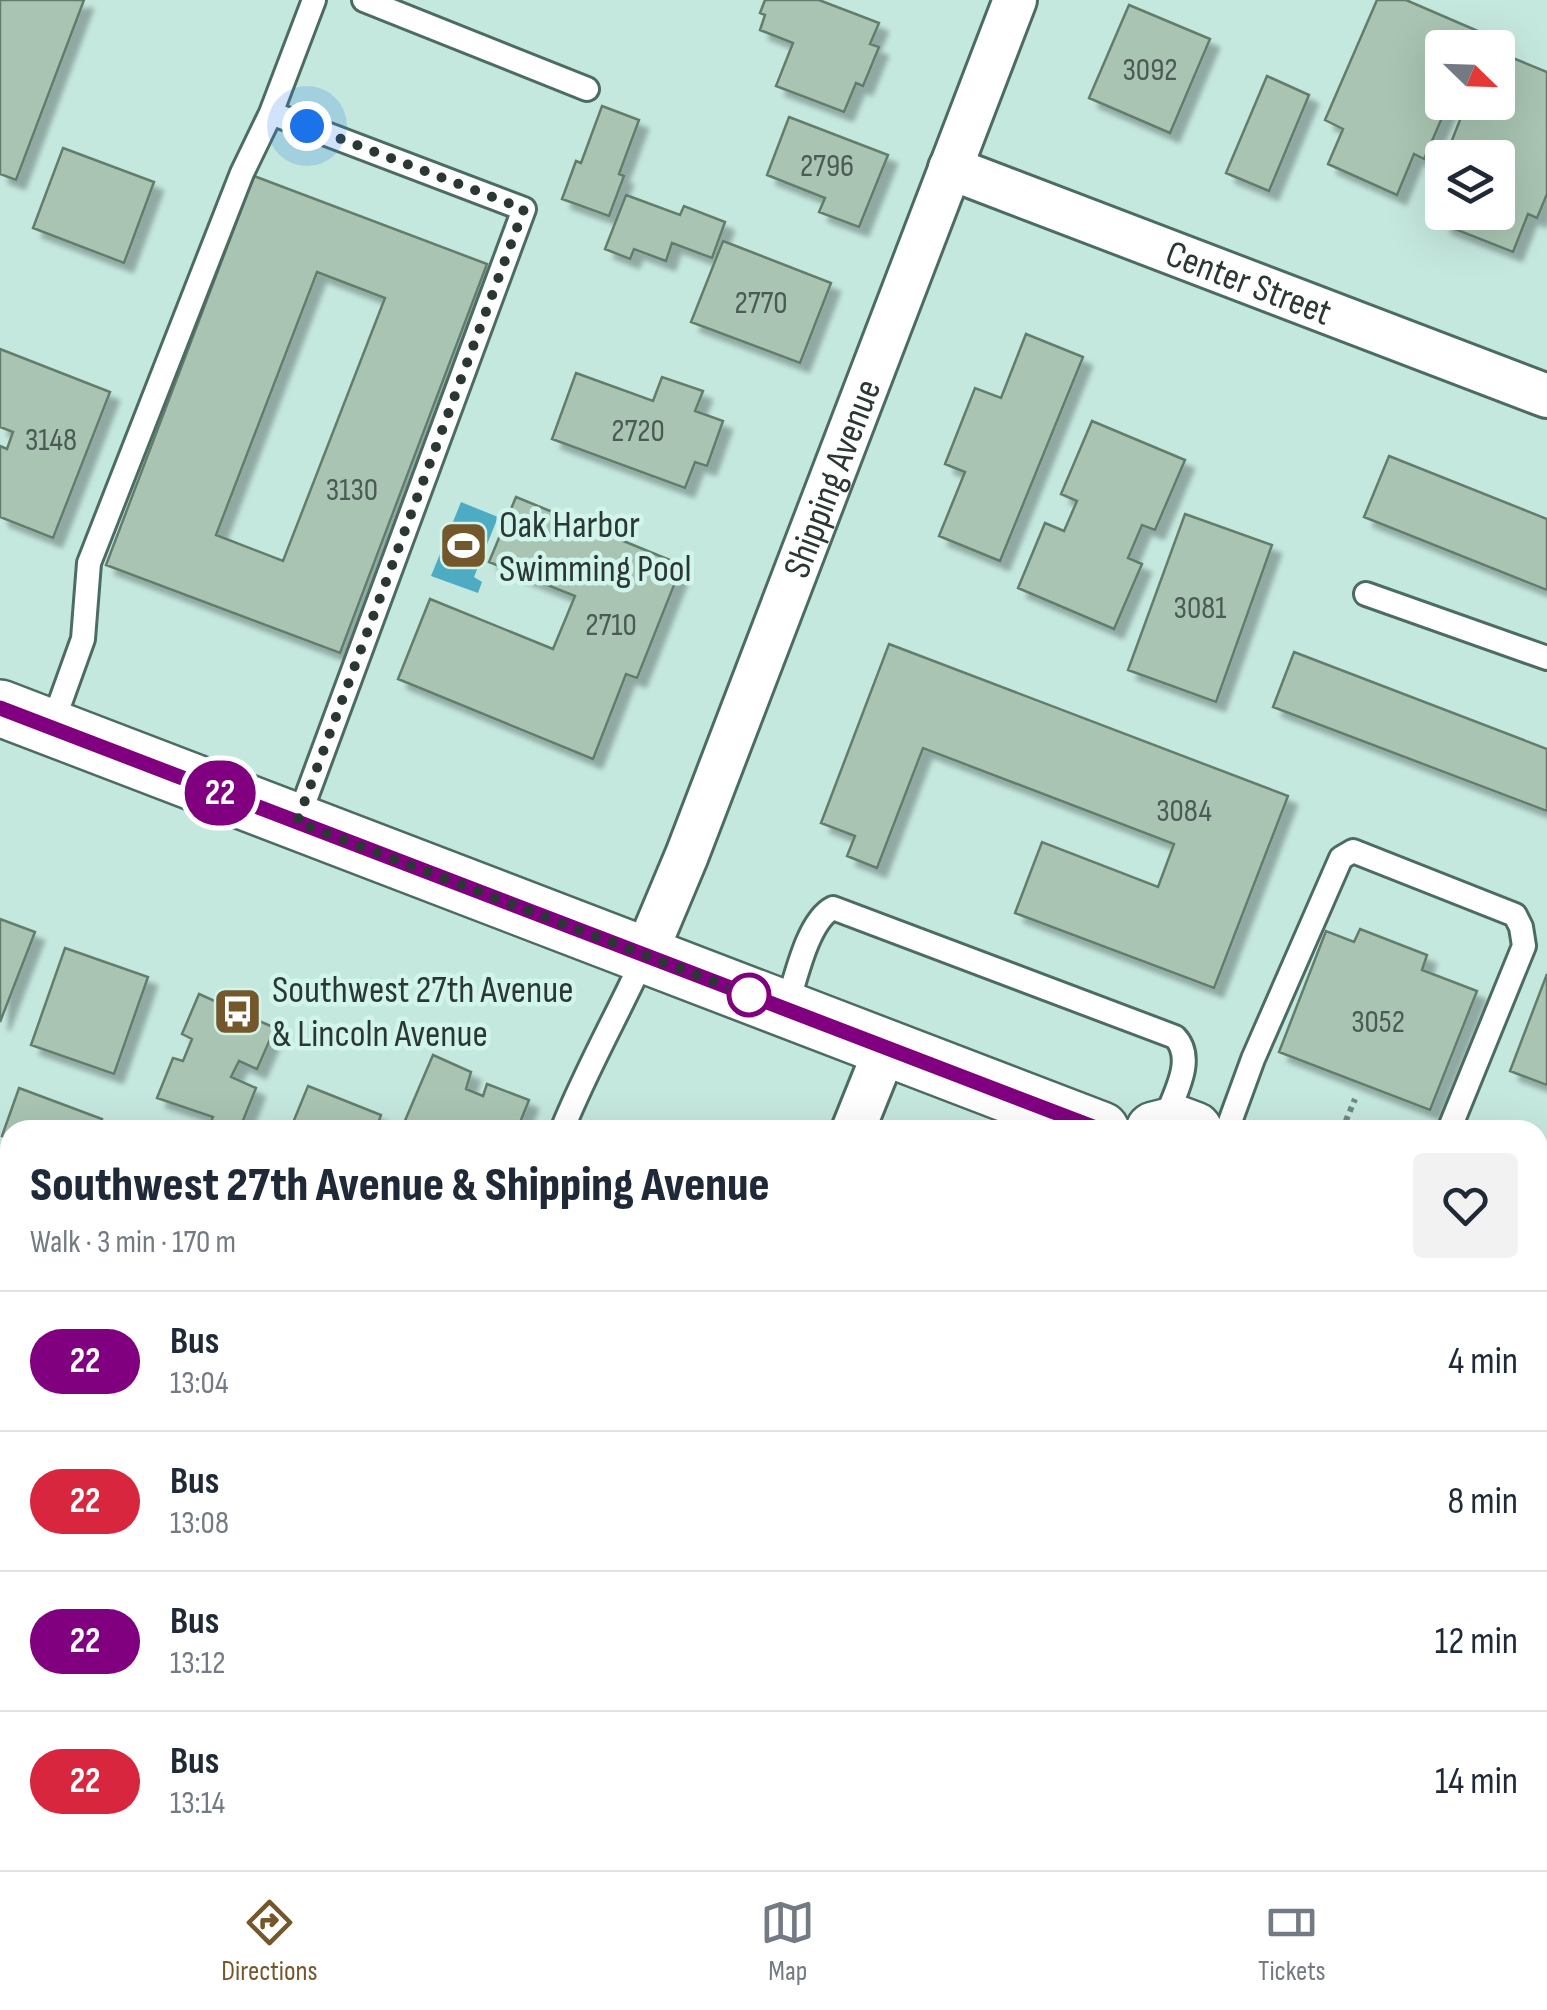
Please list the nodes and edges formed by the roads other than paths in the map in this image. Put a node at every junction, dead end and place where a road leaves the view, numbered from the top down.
1 (314, 0) edge
2 (364, 0) edge
3 (1015, 0) edge
4 (586, 89) dead end
5 (271, 113) junction
6 (950, 168) junction
7 (1547, 396) edge
8 (1366, 594) dead end
9 (1547, 658) edge
10 (0, 708) edge
11 (51, 728) junction
12 (297, 822) junction
13 (645, 956) junction
14 (786, 1009) junction
15 (886, 1048) junction
16 (566, 1120) edge
17 (857, 1120) edge
18 (1075, 1120) edge
19 (1172, 1120) edge
20 (1231, 1120) edge
21 (1453, 1120) edge

1 - 5 lane
2 - 4 lane
3 - 6 street, Shipping Avenue
5 - 11 lane
5 - 12 lane
6 - 7 street, Center Street
6 - 13 street, Shipping Avenue
8 - 9 lane
10 - 11 main road
11 - 12 main road
12 - 13 main road
13 - 14 main road
13 - 16 lane
14 - 15 main road
14 - 19 lane
15 - 17 street
15 - 18 main road
20 - 21 lane

